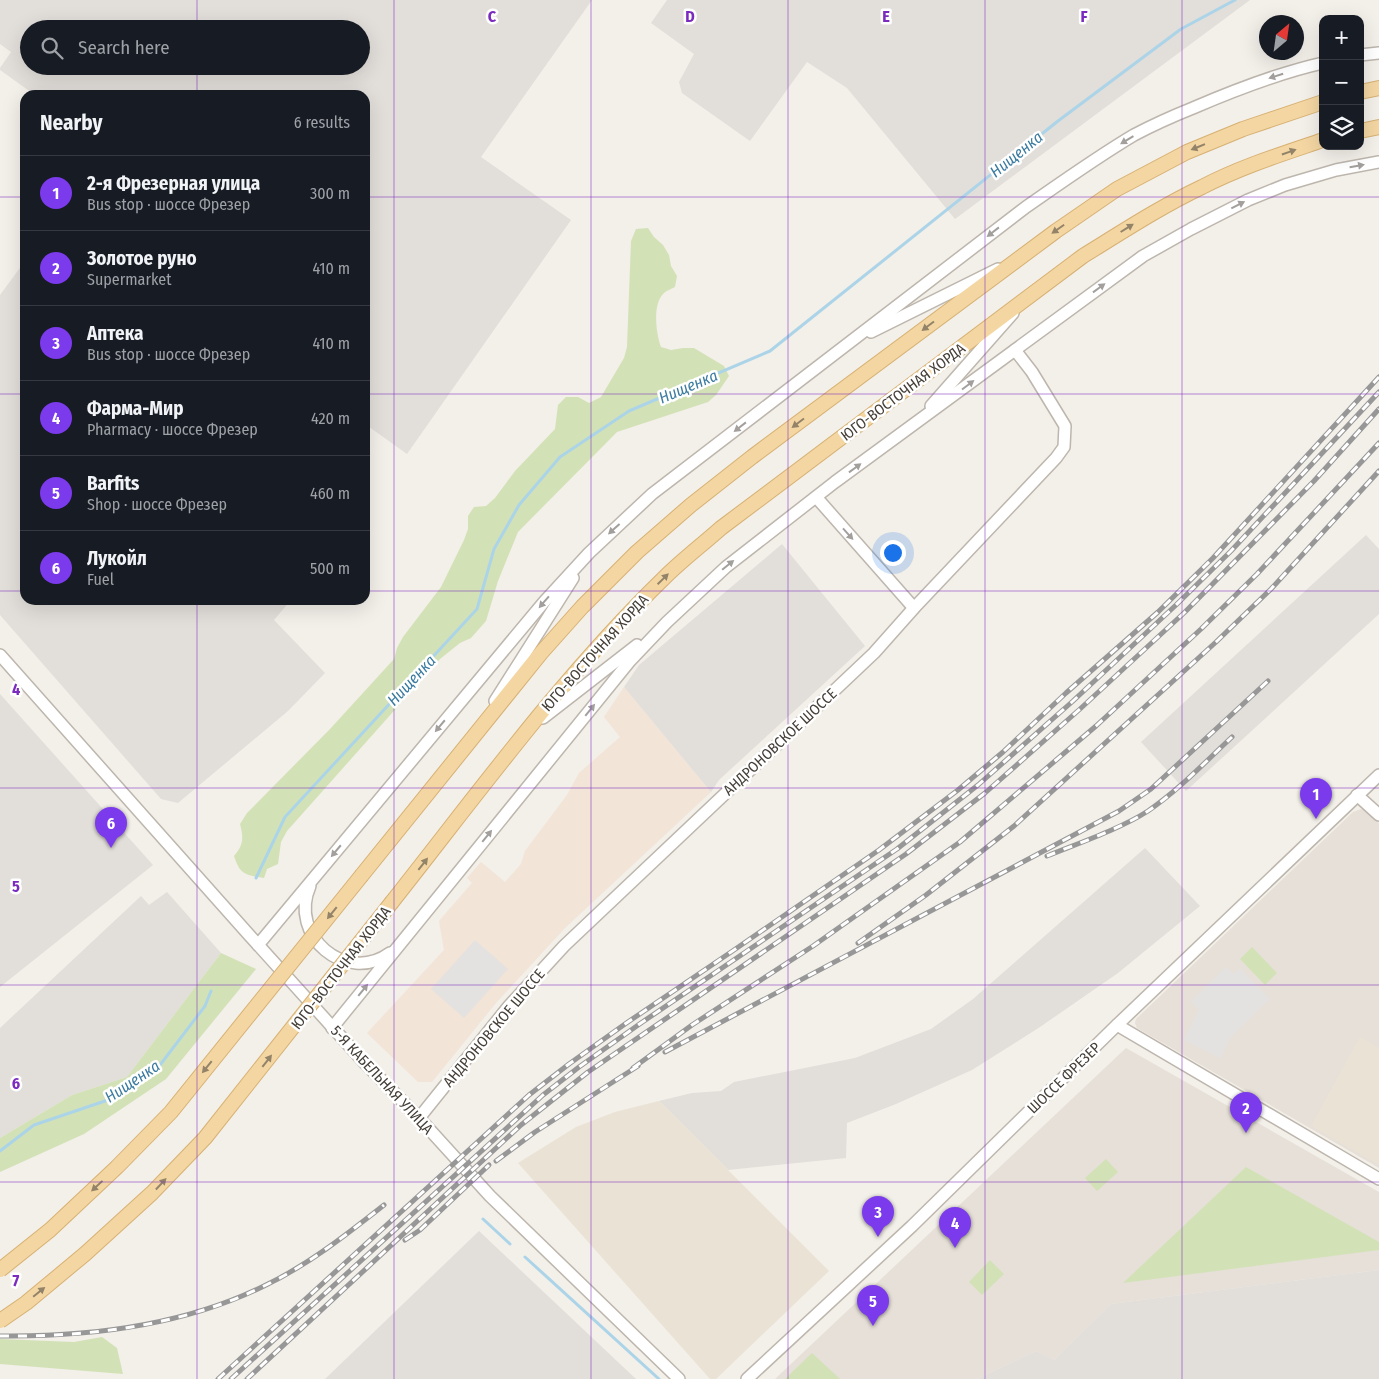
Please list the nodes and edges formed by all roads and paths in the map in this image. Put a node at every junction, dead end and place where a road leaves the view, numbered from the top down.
1 (1379, 53) edge
2 (1364, 55) edge
3 (1319, 64) edge
4 (1379, 88) edge
5 (1364, 91) edge
6 (1319, 103) edge
7 (1379, 127) edge
8 (1364, 130) edge
9 (1319, 141) edge
10 (1379, 162) edge
11 (1017, 259) junction
12 (1026, 298) junction
13 (848, 344) junction
14 (1015, 350) junction
15 (915, 424) junction
16 (816, 497) junction
17 (589, 553) junction
18 (914, 608) junction
19 (667, 622) junction
20 (0, 655) edge
21 (531, 726) junction
22 (468, 744) junction
23 (1379, 775) edge
24 (1358, 795) junction
25 (1379, 815) edge
26 (317, 874) junction
27 (401, 943) junction
28 (258, 945) junction
29 (1117, 1026) junction
30 (332, 1028) junction
31 (419, 1118) junction
32 (1379, 1179) edge
33 (0, 1270) edge
34 (0, 1320) edge
35 (679, 1379) edge
36 (747, 1379) edge

1 - 2 street
3 -> 13 street
4 - 5 main road
6 -> 11 main road
7 - 8 main road
12 -> 9 main road, ЮГО-ВОСТОЧНАЯ ХОРДА
14 -> 10 street
11 - 13 street
11 -> 22 main road
12 - 15 street
21 -> 12 main road, ЮГО-ВОСТОЧНАЯ ХОРДА
13 -> 17 street
15 -> 14 street
14 - 18 street, АНДРОНОВСКОЕ ШОССЕ
16 -> 15 street
16 -> 18 street
19 -> 16 street
17 - 22 street
17 -> 26 street
18 - 31 street, АНДРОНОВСКОЕ ШОССЕ
19 - 21 street
27 -> 19 street
20 - 28 street, 5-Я КАБЕЛЬНАЯ УЛИЦА
34 -> 21 main road, ЮГО-ВОСТОЧНАЯ ХОРДА, bridge
22 -> 33 main road, bridge
23 - 24 street, ШОССЕ ФРЕЗЕР
24 - 25 street
24 - 29 street, ШОССЕ ФРЕЗЕР
26 - 27 street
26 - 28 street
30 -> 27 street
28 - 30 street, 5-Я КАБЕЛЬНАЯ УЛИЦА
29 - 32 street
29 - 36 street, ШОССЕ ФРЕЗЕР
30 - 31 street, 5-Я КАБЕЛЬНАЯ УЛИЦА
31 - 35 street, 5-Я КАБЕЛЬНАЯ УЛИЦА

